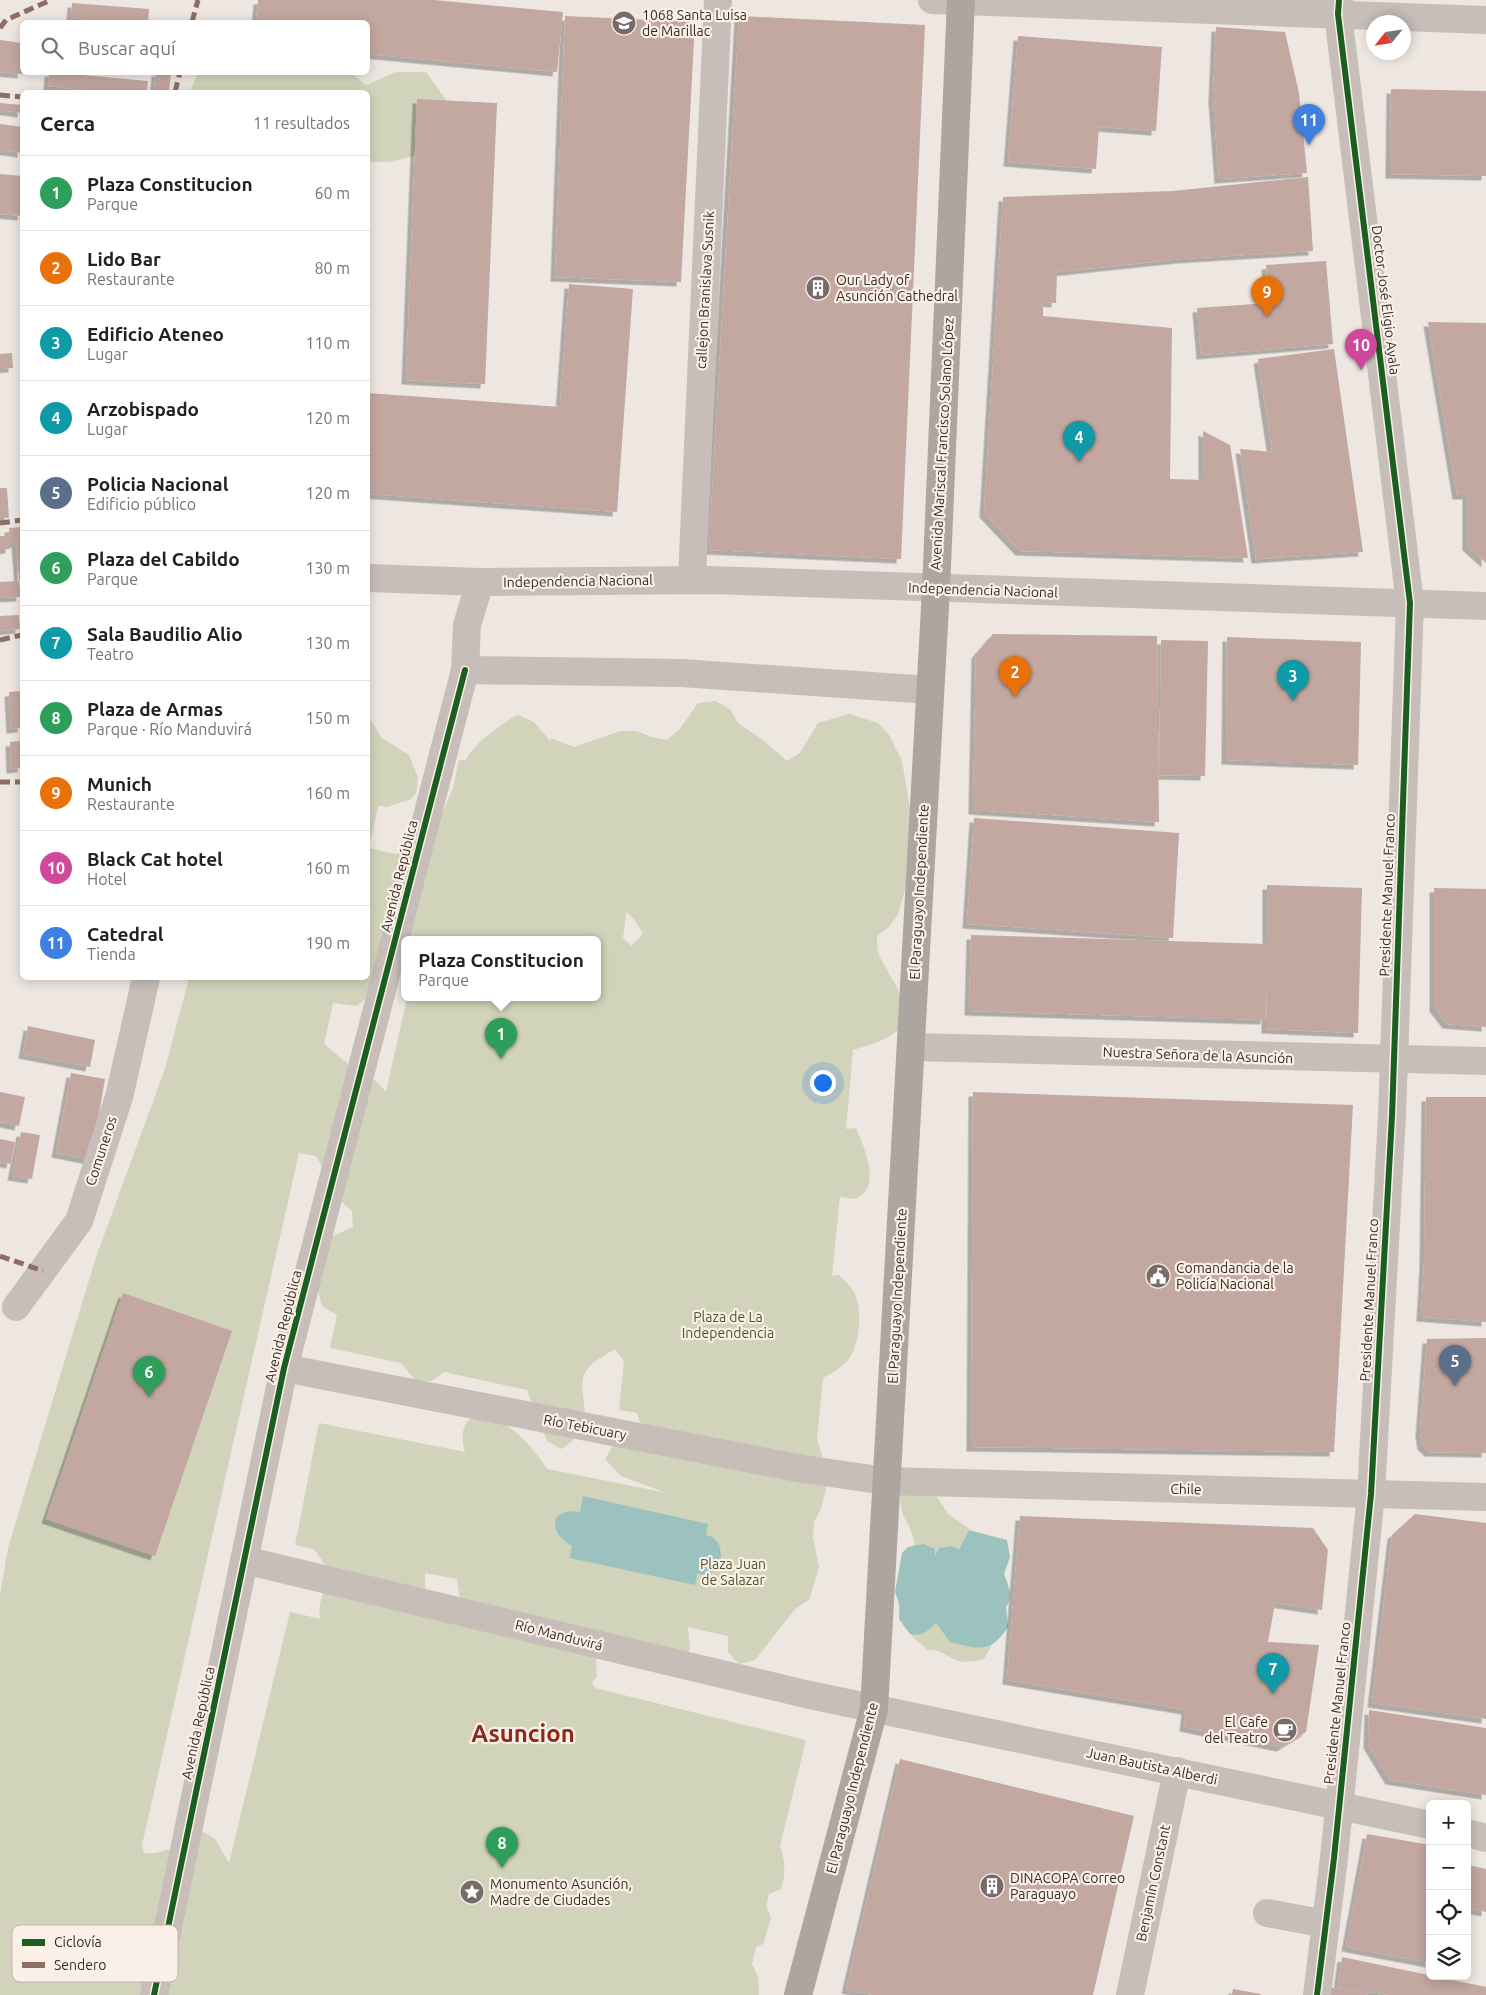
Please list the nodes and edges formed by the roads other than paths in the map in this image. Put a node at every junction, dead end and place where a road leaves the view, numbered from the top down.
1 (718, 0) edge
2 (932, 0) edge
3 (961, 1) edge
4 (1338, 7) edge
5 (1486, 20) edge
6 (370, 578) edge
7 (692, 579) junction
8 (480, 582) junction
9 (936, 589) junction
10 (1410, 603) junction
11 (1486, 606) edge
12 (465, 670) junction
13 (930, 690) junction
14 (146, 980) edge
15 (911, 1047) junction
16 (1393, 1060) junction
17 (1486, 1061) edge
18 (16, 1307) dead end
19 (284, 1368) junction
20 (886, 1481) junction
21 (1371, 1494) junction
22 (1486, 1497) edge
23 (244, 1560) junction
24 (874, 1709) junction
25 (1177, 1771) junction
26 (1338, 1805) junction
27 (1426, 1824) edge
28 (1471, 1834) edge
29 (1486, 1838) edge
30 (1267, 1913) dead end
31 (1326, 1924) junction
32 (168, 1925) edge
33 (157, 1982) edge
34 (154, 1995) edge
35 (798, 1995) edge
36 (1130, 1995) edge
37 (1317, 1995) edge

1 - 7 street, callejon Branislava Susnik
2 - 3 street
3 - 4 street
3 - 9 highway, Avenida Mariscal Francisco Solano López
4 - 5 street
4 - 10 street, Doctor José Eligio Ayala
6 - 8 street, Independencia Nacional
7 - 8 street, Independencia Nacional
7 - 9 street, Independencia Nacional
8 - 12 street
9 - 10 street, Independencia Nacional
9 - 13 highway, El Paraguayo Independiente
10 - 11 street, Independencia Nacional
10 - 16 street, Presidente Manuel Franco
12 - 13 street
12 - 19 street, Avenida República
13 - 15 highway, El Paraguayo Independiente
14 - 18 street, Comuneros
15 - 16 street, Nuestra Señora de la Asunción
15 - 20 highway, El Paraguayo Independiente
16 - 17 street, Nuestra Señora de la Asunción
16 - 21 street, Presidente Manuel Franco
19 - 20 street, Río Tebicuary
19 - 23 street, Avenida República
20 - 21 street, Chile
20 - 24 highway, El Paraguayo Independiente
21 - 22 street, Chile
21 - 26 street, Presidente Manuel Franco
23 - 24 street, Río Manduvirá
23 - 32 street, Avenida República
24 - 25 street, Juan Bautista Alberdi
24 - 35 highway, El Paraguayo Independiente
25 - 26 street, Juan Bautista Alberdi
25 - 36 street, Benjamín Constant
26 - 27 street, Juan Bautista Alberdi
26 - 31 street, Presidente Manuel Franco
28 - 29 street
30 - 31 street
31 - 37 street, Presidente Manuel Franco
33 - 34 street, Avenida República

